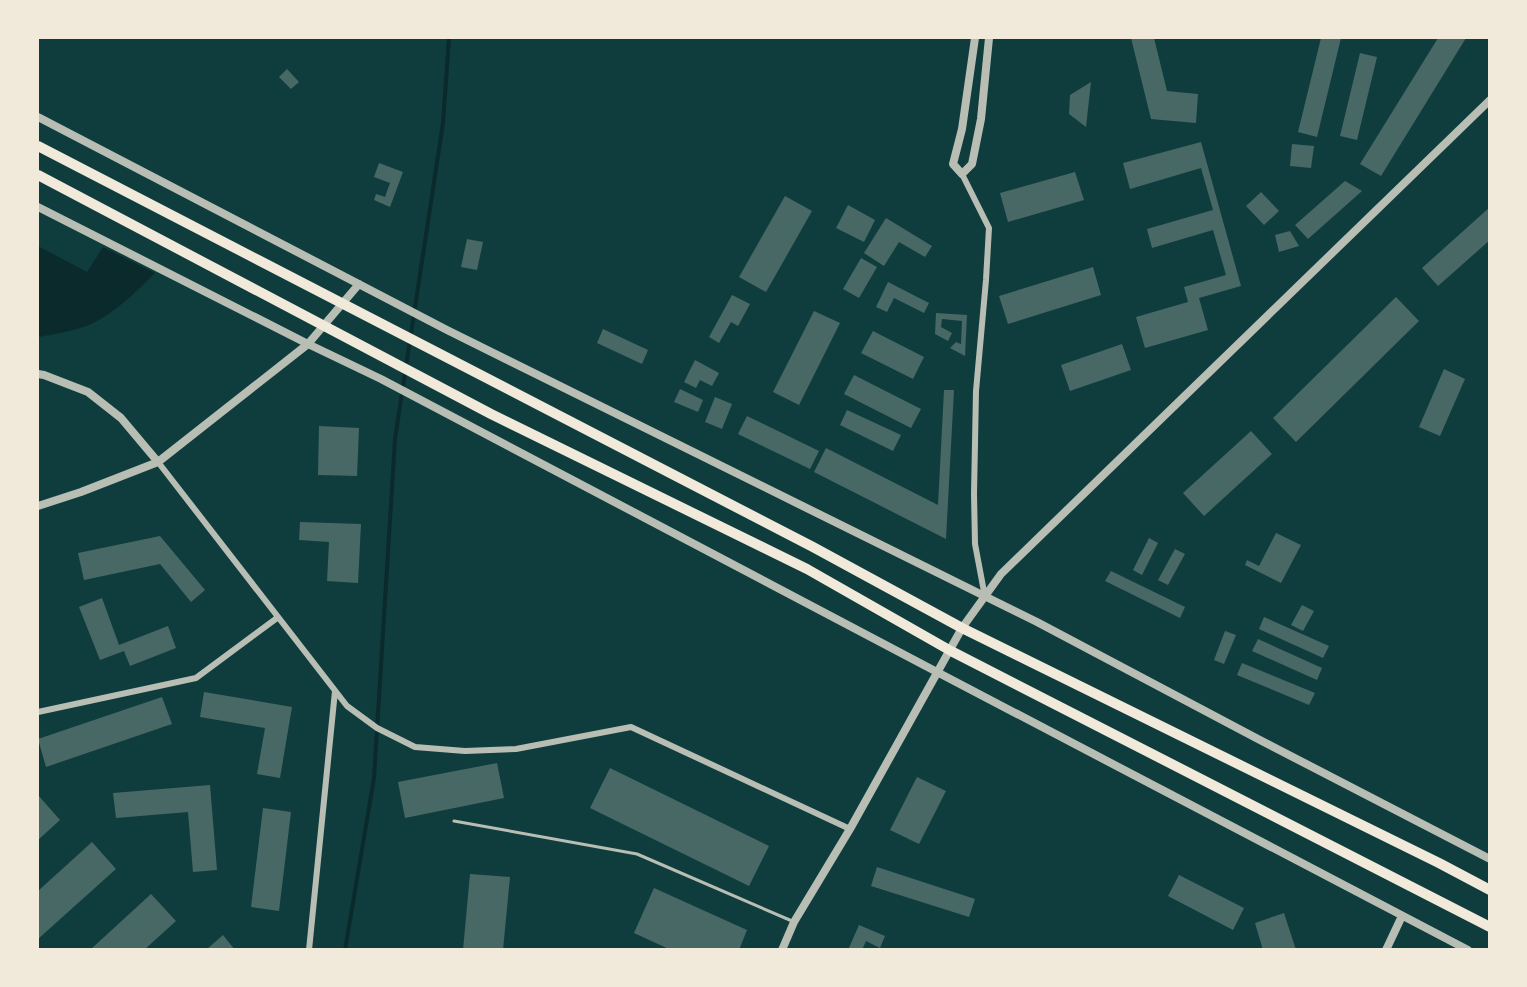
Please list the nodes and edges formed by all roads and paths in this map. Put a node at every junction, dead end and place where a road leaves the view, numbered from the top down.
1 (975, 38) edge
2 (989, 38) edge
3 (1490, 100) edge
4 (38, 117) edge
5 (38, 146) edge
6 (962, 174) junction
7 (38, 175) edge
8 (38, 207) edge
9 (359, 284) junction
10 (308, 344) junction
11 (38, 374) edge
12 (158, 462) junction
13 (38, 506) edge
14 (985, 597) junction
15 (277, 618) junction
16 (962, 628) junction
17 (951, 651) junction
18 (937, 672) junction
19 (335, 691) junction
20 (38, 712) edge
21 (454, 821) dead end
22 (850, 829) junction
23 (1490, 859) edge
24 (1490, 890) edge
25 (1402, 916) junction
26 (794, 922) junction
27 (1490, 927) edge
28 (309, 950) edge
29 (782, 950) edge
30 (1386, 950) edge
31 (1468, 950) edge

1 - 6 street
2 - 6 street
3 - 14 street
4 - 9 street
5 - 16 highway
6 - 14 street
7 - 17 highway
8 - 10 street
9 - 10 street
9 - 14 street
10 - 12 street
10 - 18 street
11 - 12 street
12 - 13 street
12 - 15 street
14 - 16 street
14 - 23 street
15 - 19 street
15 - 20 street
16 - 17 street
16 - 24 highway
17 - 18 street
17 - 27 highway
18 - 22 street
18 - 25 street
19 - 22 street
19 - 28 street
21 - 26 lane
22 - 26 street
25 - 30 street
25 - 31 street
26 - 29 street

